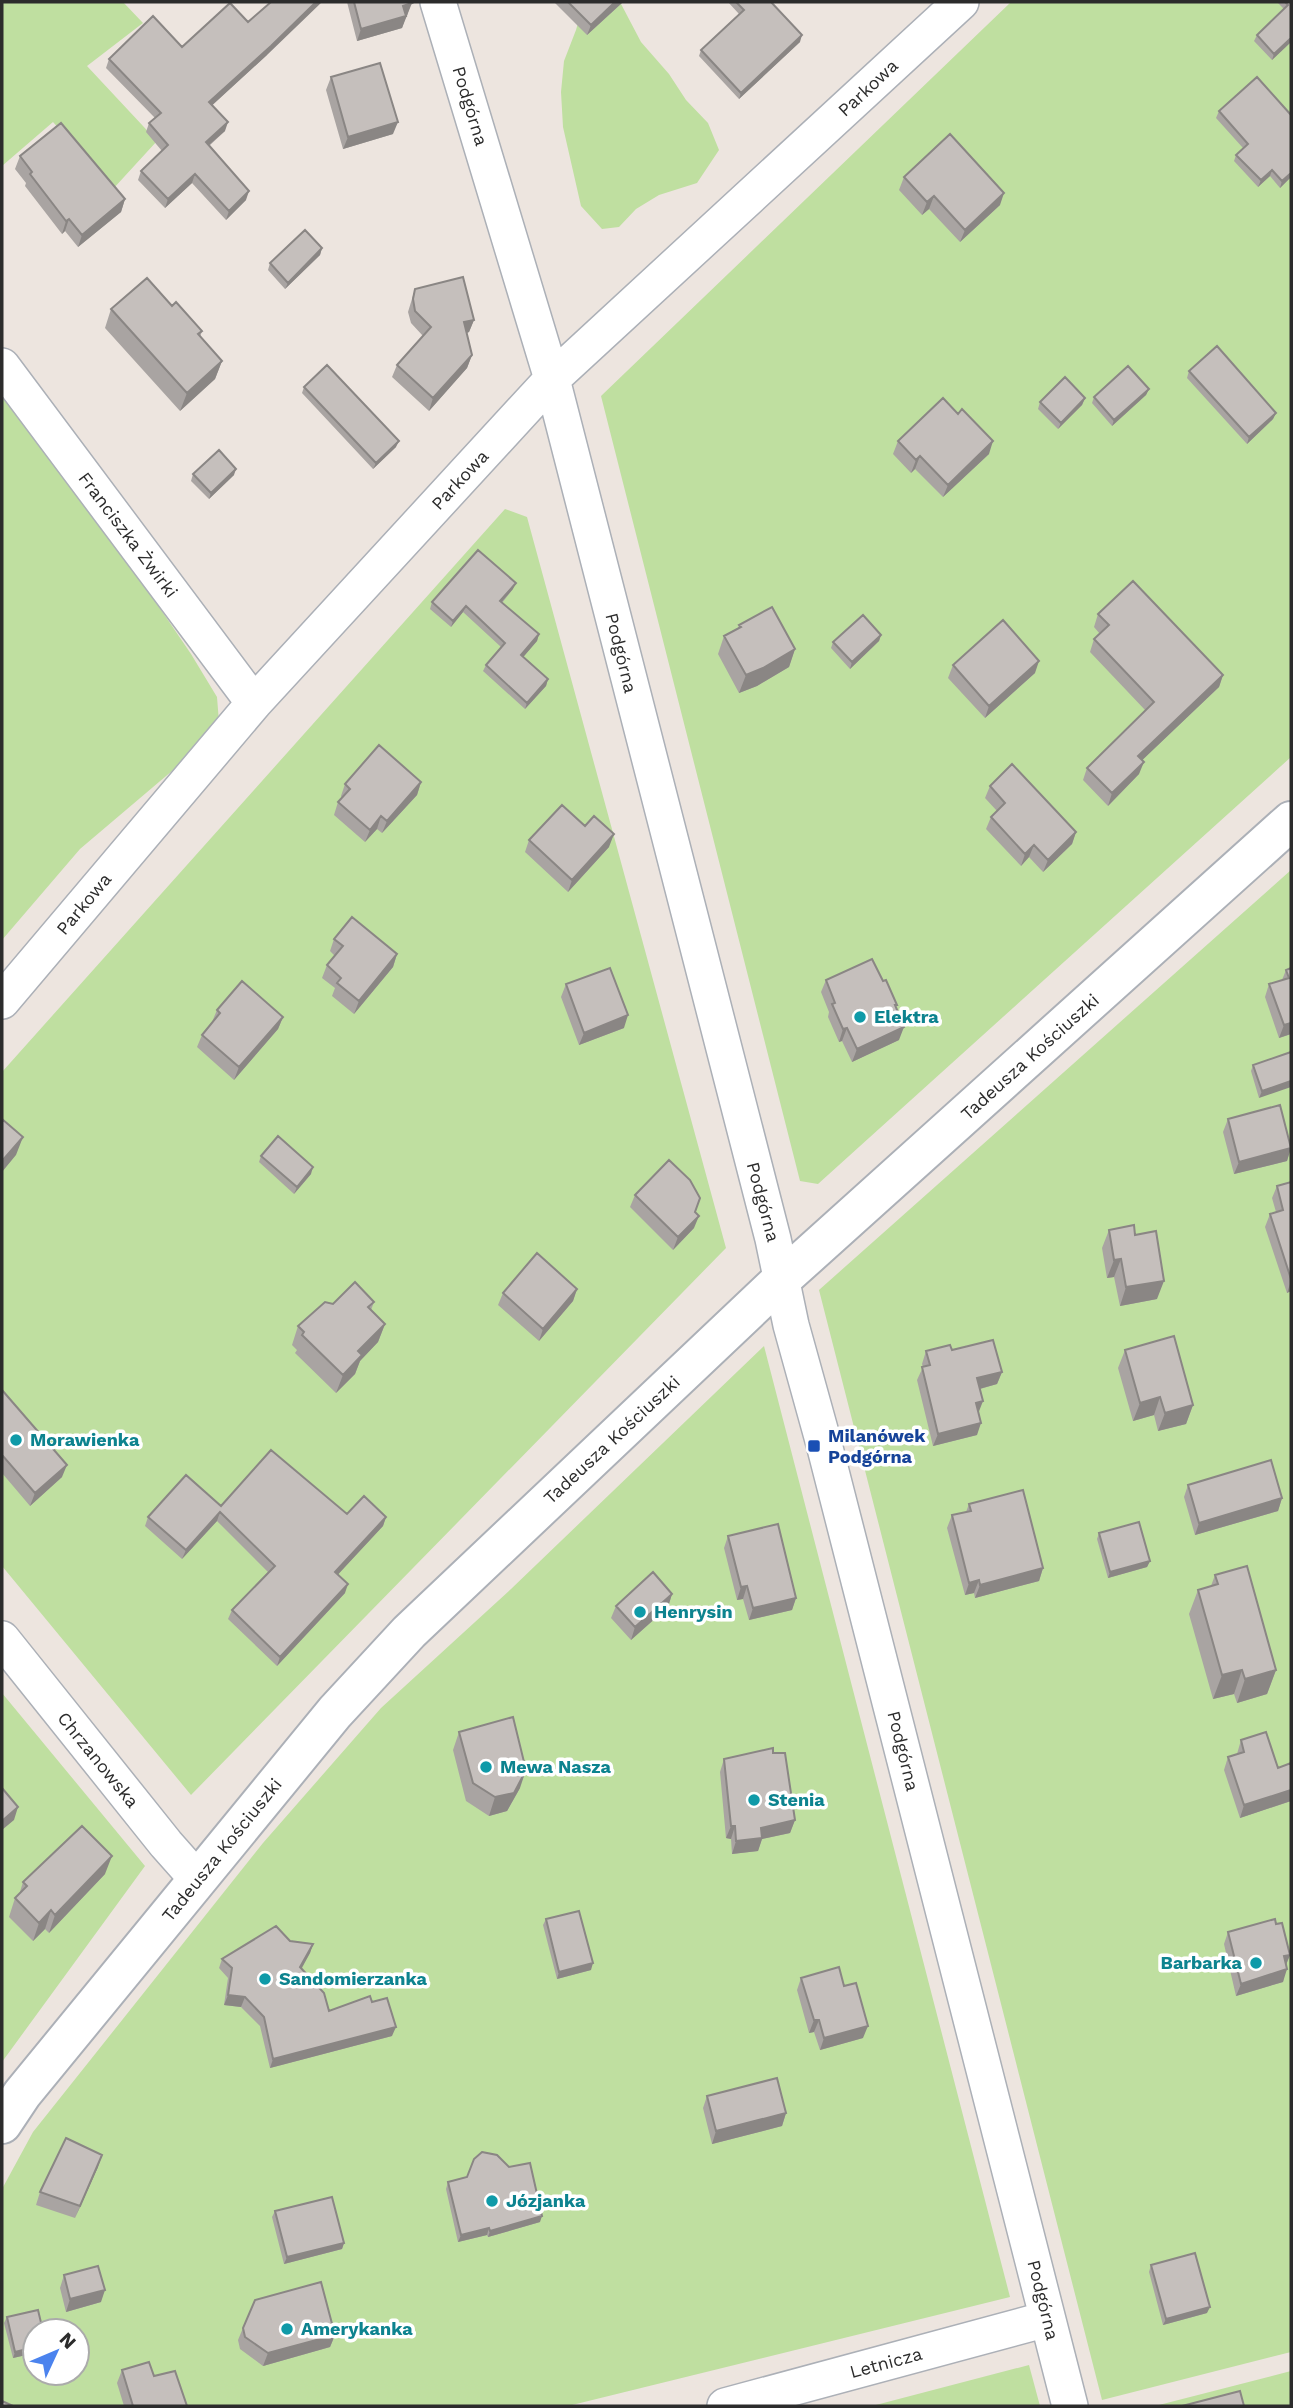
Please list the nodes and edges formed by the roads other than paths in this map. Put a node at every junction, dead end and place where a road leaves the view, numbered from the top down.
1 (438, 2) edge
2 (961, 2) edge
3 (2, 366) edge
4 (552, 379) junction
5 (254, 704) junction
6 (1291, 821) edge
7 (2, 1001) edge
8 (782, 1279) junction
9 (2, 1639) edge
10 (197, 1878) junction
11 (2, 2124) edge
12 (1047, 2319) junction
13 (725, 2406) edge
14 (1070, 2406) edge

1 - 4 street, Podgórna
2 - 4 street, Parkowa
3 - 5 street, Franciszka Żwirki
4 - 5 street, Parkowa
4 - 8 street, Podgórna
5 - 7 street, Parkowa
6 - 8 street, Tadeusza Kościuszki
8 - 10 street, Tadeusza Kościuszki
8 - 12 street, Podgórna
9 - 10 street, Chrzanowska
10 - 11 street, Tadeusza Kościuszki
12 - 13 street, Letnicza
12 - 14 street, Podgórna

